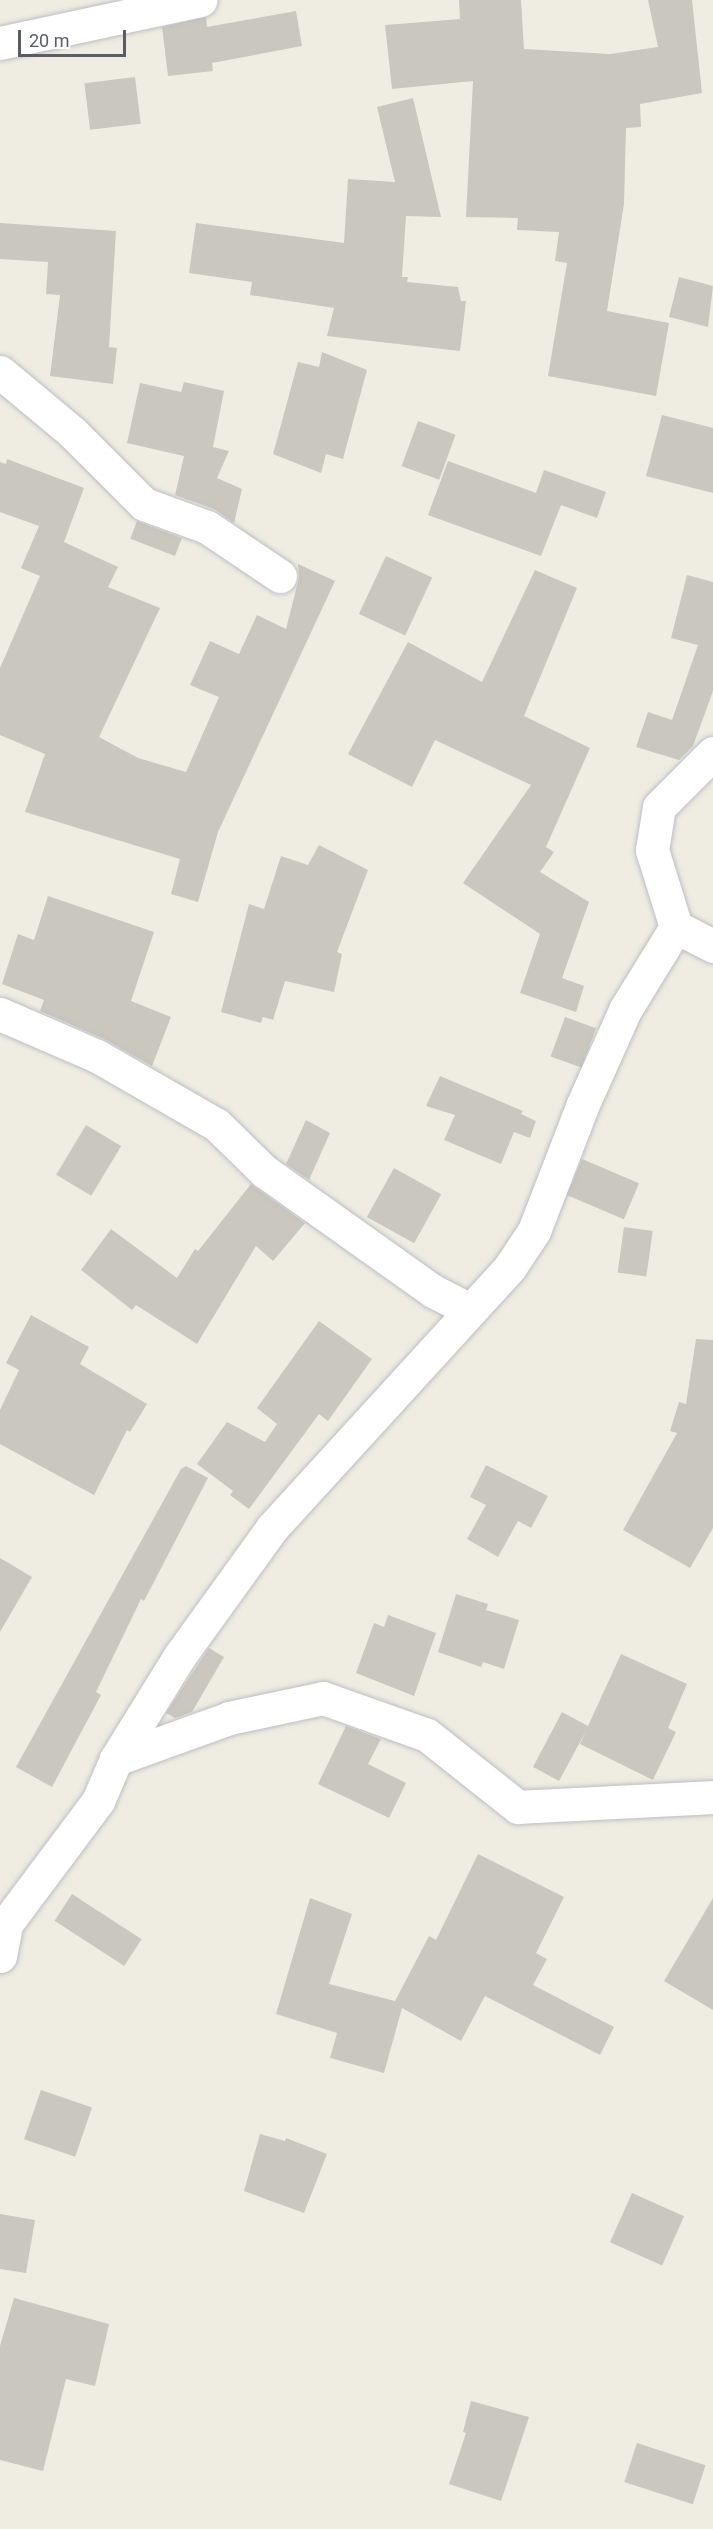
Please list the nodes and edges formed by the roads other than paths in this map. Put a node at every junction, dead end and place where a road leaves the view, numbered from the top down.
1 (200, 0) edge
2 (0, 43) edge
3 (0, 372) edge
4 (280, 576) dead end
5 (713, 753) edge
6 (676, 927) junction
7 (713, 946) edge
8 (0, 1014) edge
9 (470, 1310) junction
10 (116, 1759) junction
11 (713, 1797) edge
12 (0, 1956) edge

1 - 2 street
3 - 4 street
5 - 6 street
6 - 7 street
6 - 9 street
8 - 9 street
9 - 10 street
10 - 11 street
10 - 12 street

